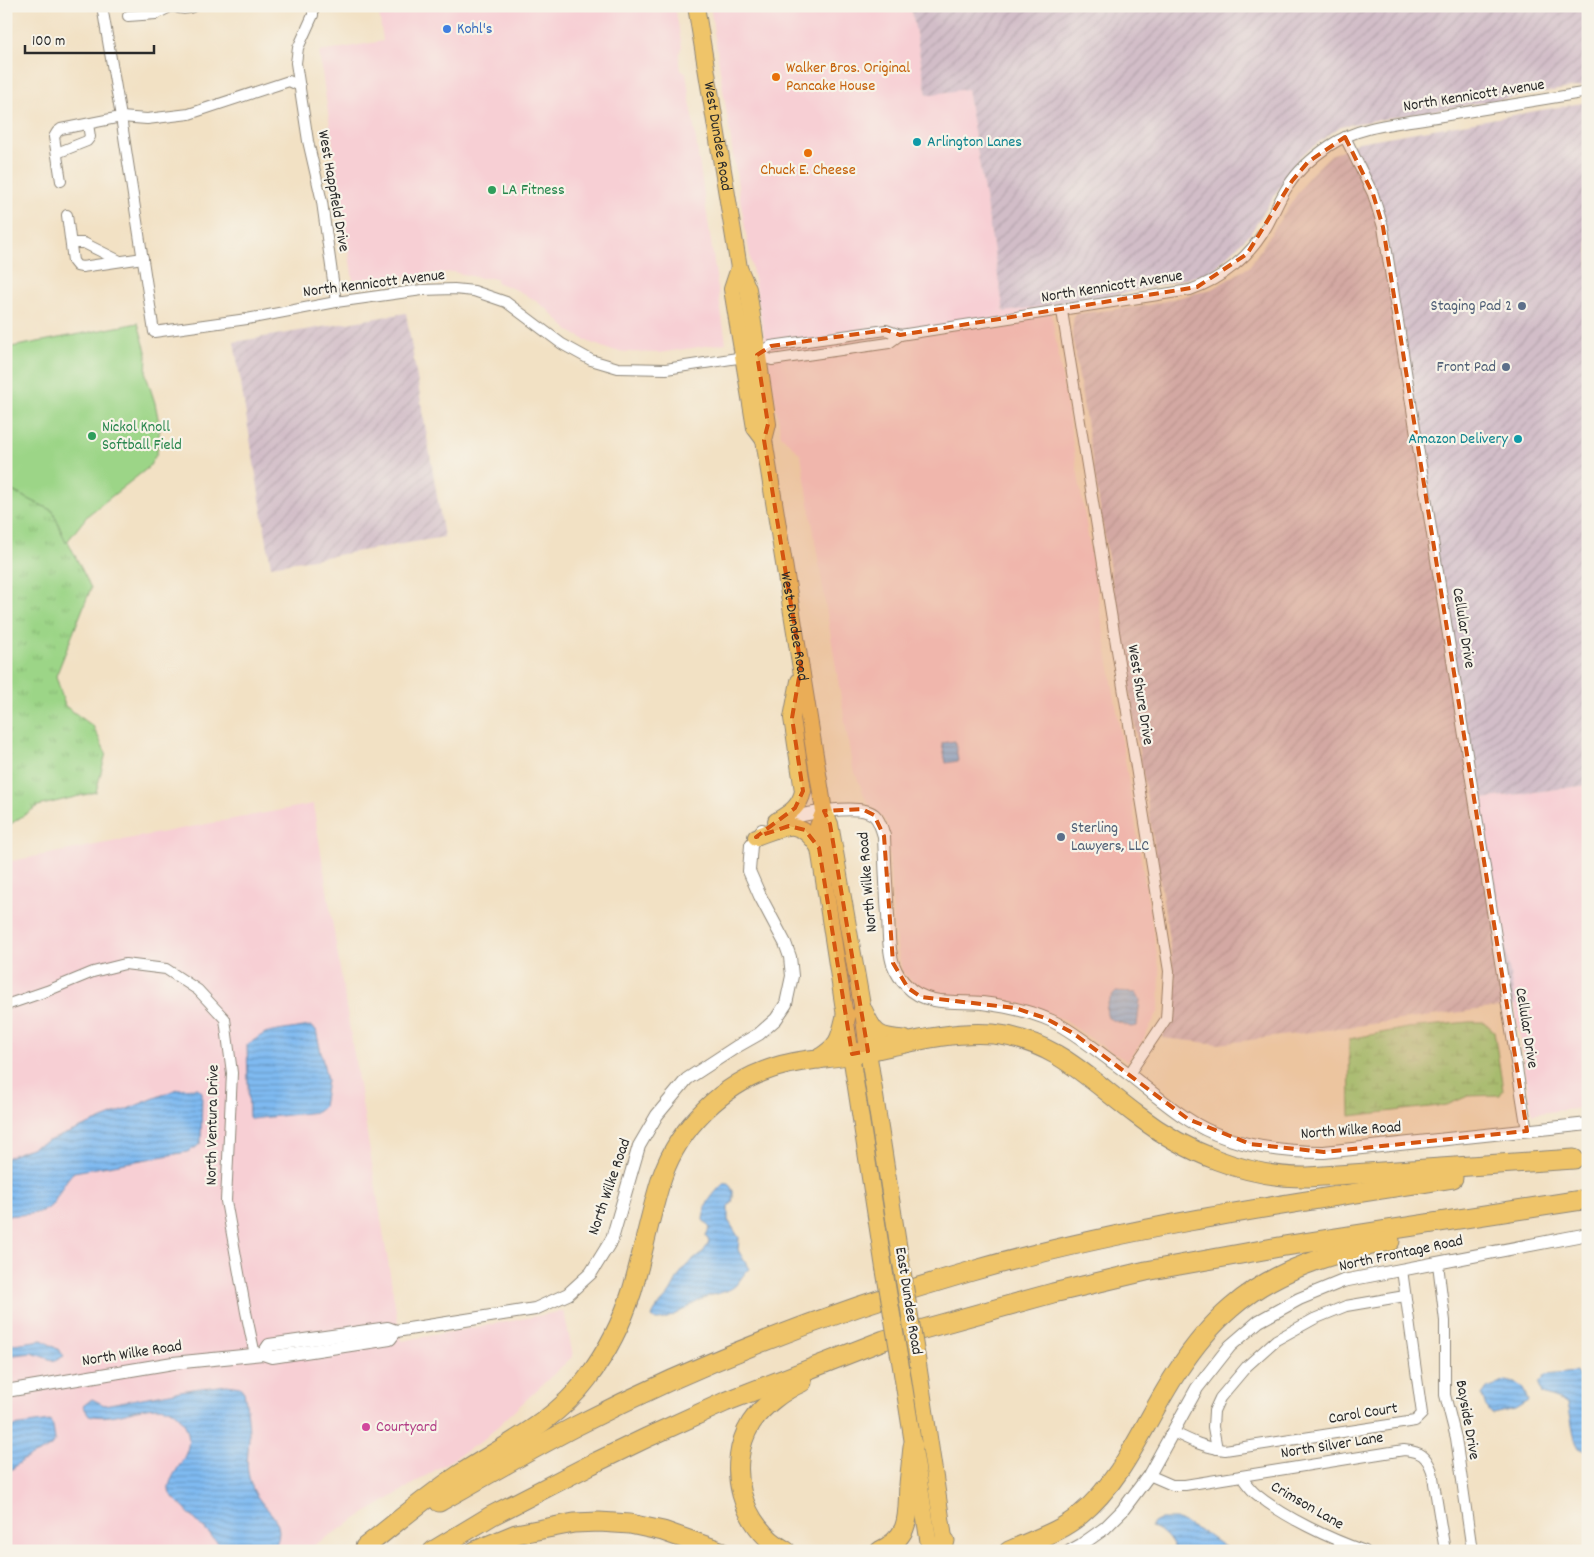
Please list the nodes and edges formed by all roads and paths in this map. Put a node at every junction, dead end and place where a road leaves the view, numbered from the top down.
1 (102, 6) edge
2 (172, 6) edge
3 (195, 6) edge
4 (313, 6) edge
5 (696, 6) edge
6 (128, 16) dead end
7 (300, 86) junction
8 (1588, 92) edge
9 (121, 117) junction
10 (88, 124) junction
11 (1345, 137) junction
12 (57, 153) junction
13 (61, 181) dead end
14 (68, 215) dead end
15 (71, 243) junction
16 (143, 258) junction
17 (120, 261) junction
18 (336, 302) junction
19 (1062, 311) junction
20 (750, 356) junction
21 (801, 666) junction
22 (824, 811) junction
23 (776, 821) junction
24 (756, 837) junction
25 (819, 848) junction
26 (6, 1005) edge
27 (855, 1014) junction
28 (910, 1041) junction
29 (860, 1053) junction
30 (819, 1059) junction
31 (1129, 1074) junction
32 (1588, 1124) edge
33 (1527, 1131) junction
34 (1581, 1158) edge
35 (1588, 1200) edge
36 (1530, 1209) junction
37 (1588, 1234) edge
38 (1438, 1264) junction
39 (1402, 1270) junction
40 (1406, 1296) junction
41 (863, 1348) junction
42 (259, 1354) junction
43 (6, 1391) edge
44 (1173, 1432) junction
45 (913, 1446) junction
46 (1217, 1450) junction
47 (1149, 1476) junction
48 (1241, 1476) junction
49 (940, 1548) edge
50 (362, 1549) edge
51 (434, 1551) edge
52 (475, 1551) edge
53 (720, 1551) edge
54 (786, 1551) edge
55 (880, 1551) edge
56 (1010, 1551) edge
57 (1070, 1551) edge
58 (1365, 1551) edge
59 (1445, 1551) edge
60 (1472, 1551) edge

1 - 9 street
2 - 3 street
2 - 6 street
4 - 7 street, West Happfield Drive
5 - 20 main road, West Dundee Road
7 - 9 street
7 - 18 street, West Happfield Drive
8 - 11 street, North Kennicott Avenue
9 - 10 street
9 - 16 street
10 - 12 street
10 - 12 street
11 - 19 street, North Kennicott Avenue
11 - 33 street, Cellular Drive
12 - 13 street
14 - 15 street
15 - 17 street
15 - 17 street
16 - 17 street
16 - 18 street, North Kennicott Avenue
18 - 20 street, North Kennicott Avenue
19 - 20 street, North Kennicott Avenue
19 - 31 street, West Shure Drive
20 - 21 main road, West Dundee Road
21 - 22 main road, West Dundee Road
21 - 23 main road
22 - 23 street, North Wilke Road
22 - 25 main road, West Dundee Road
22 - 27 main road, West Dundee Road
22 - 31 street, North Wilke Road
23 - 24 street, North Wilke Road
24 - 25 main road
24 - 42 street, North Wilke Road
25 - 27 main road, West Dundee Road
26 - 42 street, North Ventura Drive
27 - 28 highway
27 - 29 main road, West Dundee Road
27 - 30 highway
28 - 29 highway
28 - 34 highway
29 - 30 highway
29 - 45 main road, East Dundee Road, bridge
29 - 49 main road, East Dundee Road, bridge
30 - 50 highway
31 - 33 street, North Wilke Road
32 - 33 street, North Wilke Road
34 - 50 highway
35 - 36 highway
36 - 41 highway
36 - 56 highway
37 - 38 street, North Frontage Road
38 - 39 street, North Frontage Road
38 - 60 street, Bayside Drive
39 - 40 street, Carol Court
39 - 44 street, North Frontage Road
40 - 46 street
40 - 46 street, Carol Court
41 - 51 highway
41 - 54 highway
42 - 43 street, North Wilke Road
44 - 46 street, Carol Court
44 - 47 street, North Frontage Road
45 - 49 main road, East Dundee Road
45 - 55 highway
47 - 48 street, North Silver Lane
47 - 57 street, North Frontage Road
48 - 58 street, Crimson Lane
48 - 59 street, North Silver Lane
52 - 53 highway

